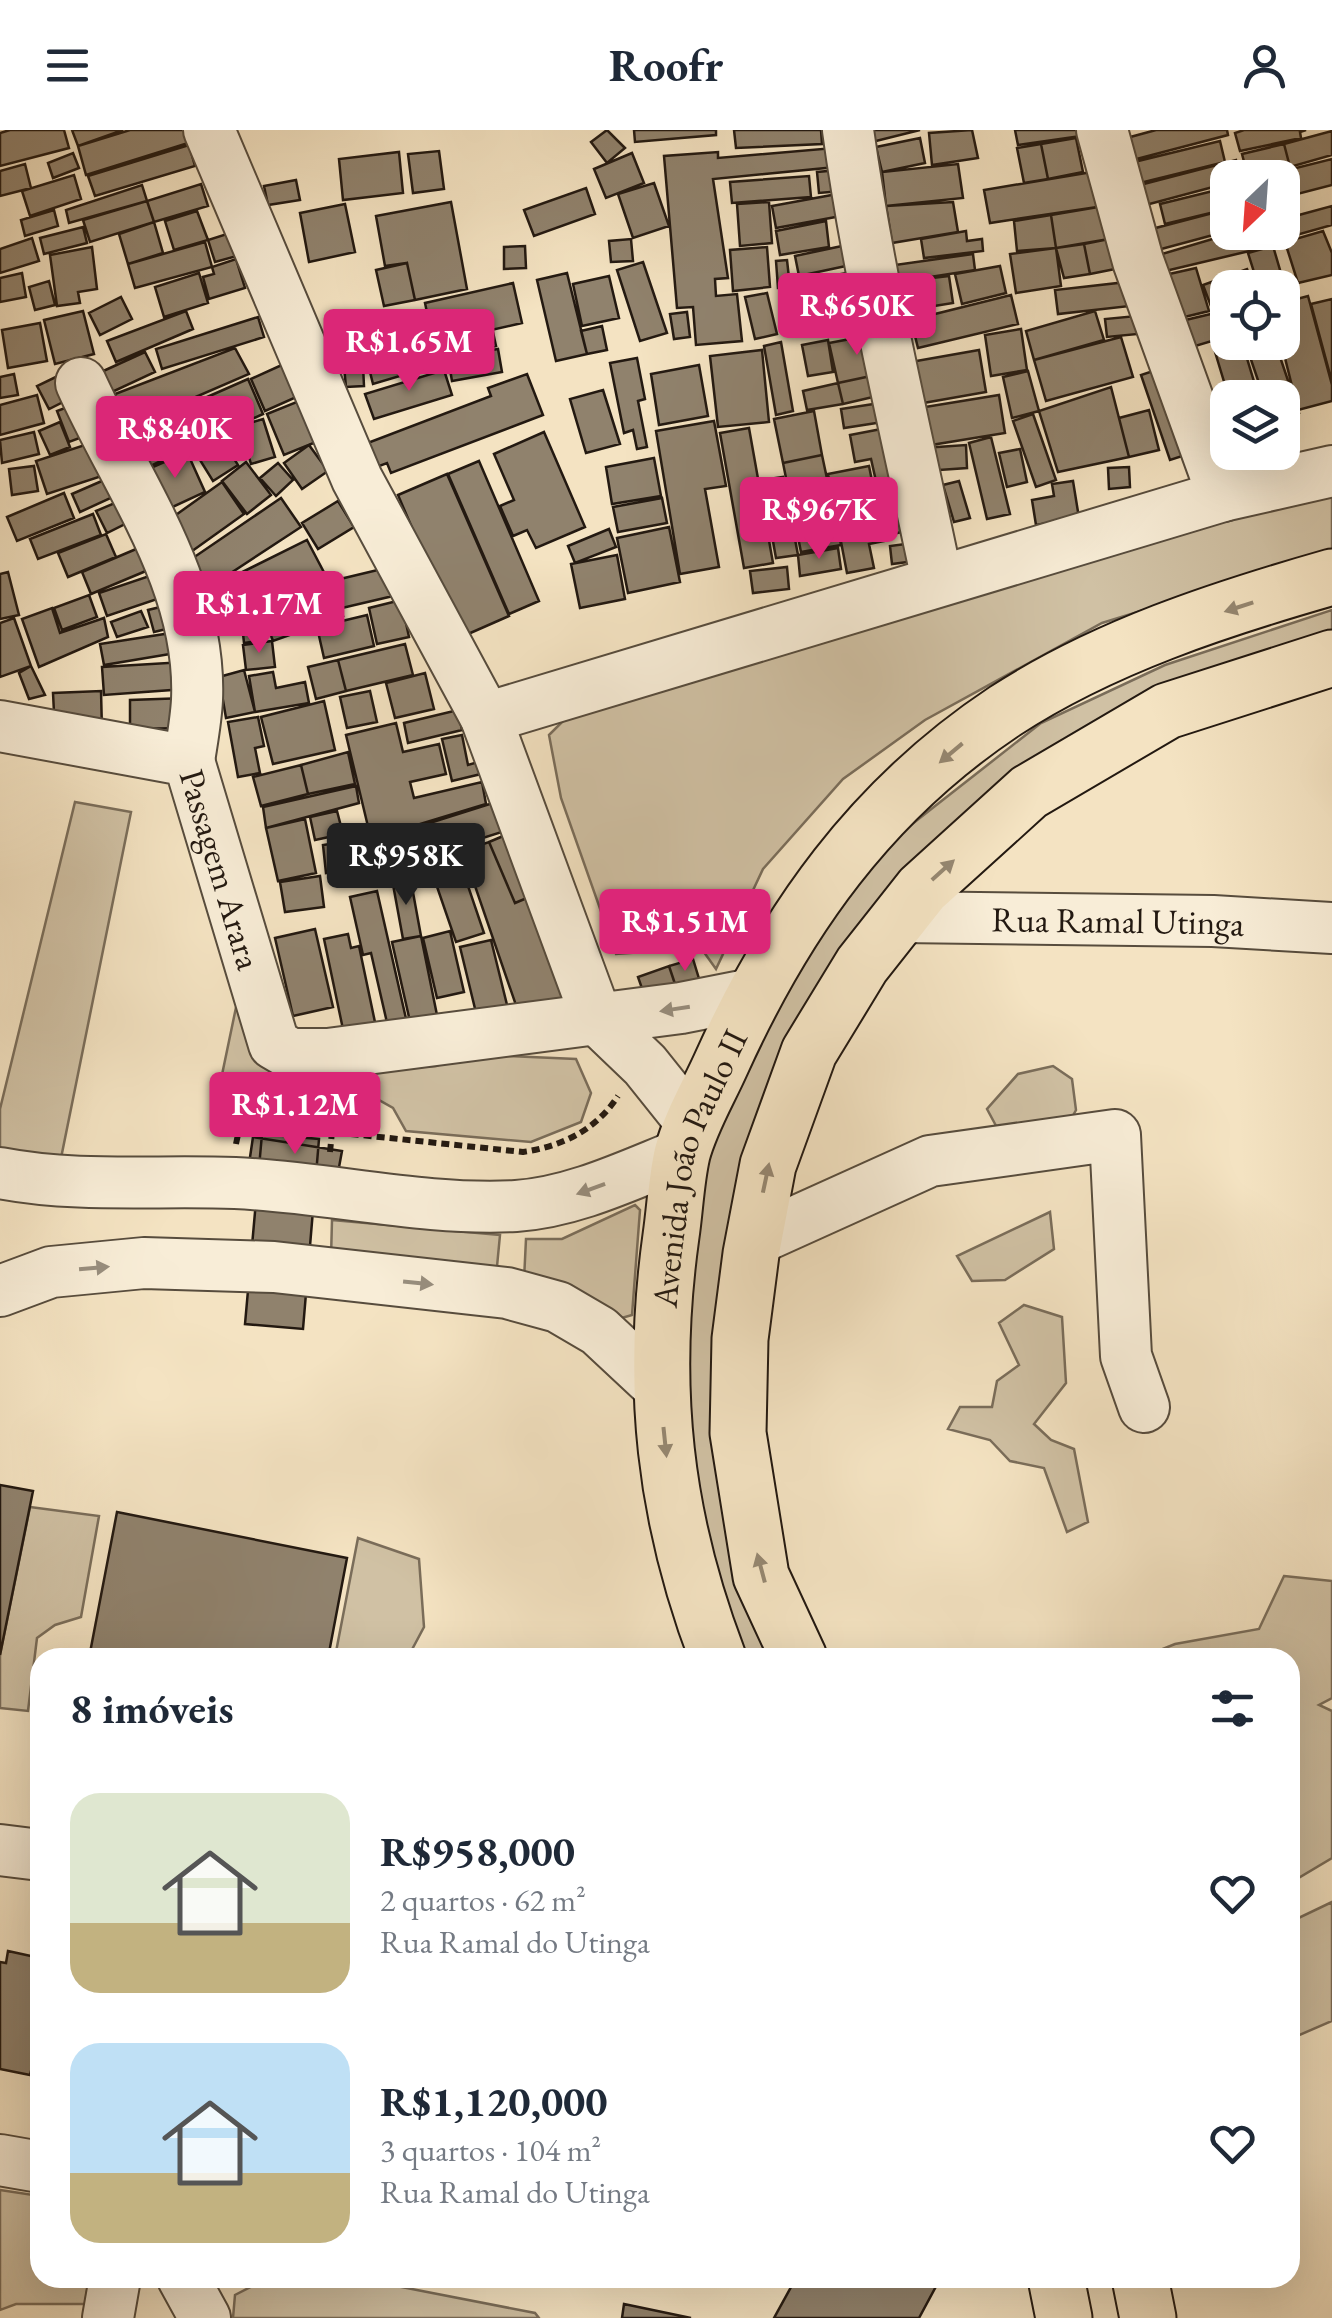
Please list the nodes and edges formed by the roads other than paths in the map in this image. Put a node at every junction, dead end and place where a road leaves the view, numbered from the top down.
1 (209, 130) edge
2 (848, 130) edge
3 (1102, 130) edge
4 (81, 383) dead end
5 (1332, 471) edge
6 (1223, 496) junction
7 (1332, 577) edge
8 (937, 580) junction
9 (1332, 658) edge
10 (486, 718) junction
11 (0, 726) edge
12 (189, 761) junction
13 (900, 917) junction
14 (1332, 928) edge
15 (752, 994) junction
16 (597, 1020) junction
17 (688, 1140) junction
18 (0, 1172) edge
19 (753, 1241) junction
20 (0, 1291) edge
21 (658, 1387) junction
22 (1144, 1407) dead end
23 (714, 1648) edge
24 (794, 1648) edge
25 (0, 1850) edge
26 (30, 1854) edge
27 (0, 2160) edge
28 (30, 2165) edge
29 (113, 2288) edge
30 (188, 2288) edge
31 (1142, 2288) edge
32 (108, 2318) edge
33 (205, 2318) edge
34 (1148, 2318) edge

1 - 10 street
2 - 8 street
3 - 6 street
4 - 12 street
5 - 6 street
6 - 8 street
7 -> 15 main road, Avenida João Paulo II
8 - 10 street
13 -> 9 main road, Avenida João Paulo II
10 - 16 street
11 - 12 street, Passagem Arara
12 - 16 street, Passagem Arara
13 - 14 street, Rua Ramal Utinga
19 -> 13 main road, Avenida João Paulo II
15 -> 16 street
15 - 17 main road, Avenida João Paulo II
16 - 17 street
17 -> 18 street
17 - 21 main road, Avenida João Paulo II
19 - 22 street
24 -> 19 main road, Avenida João Paulo II
20 -> 21 street
21 -> 23 main road, Avenida João Paulo II
25 - 26 street
27 - 28 street
29 - 32 street
30 - 33 street
31 - 34 main road

